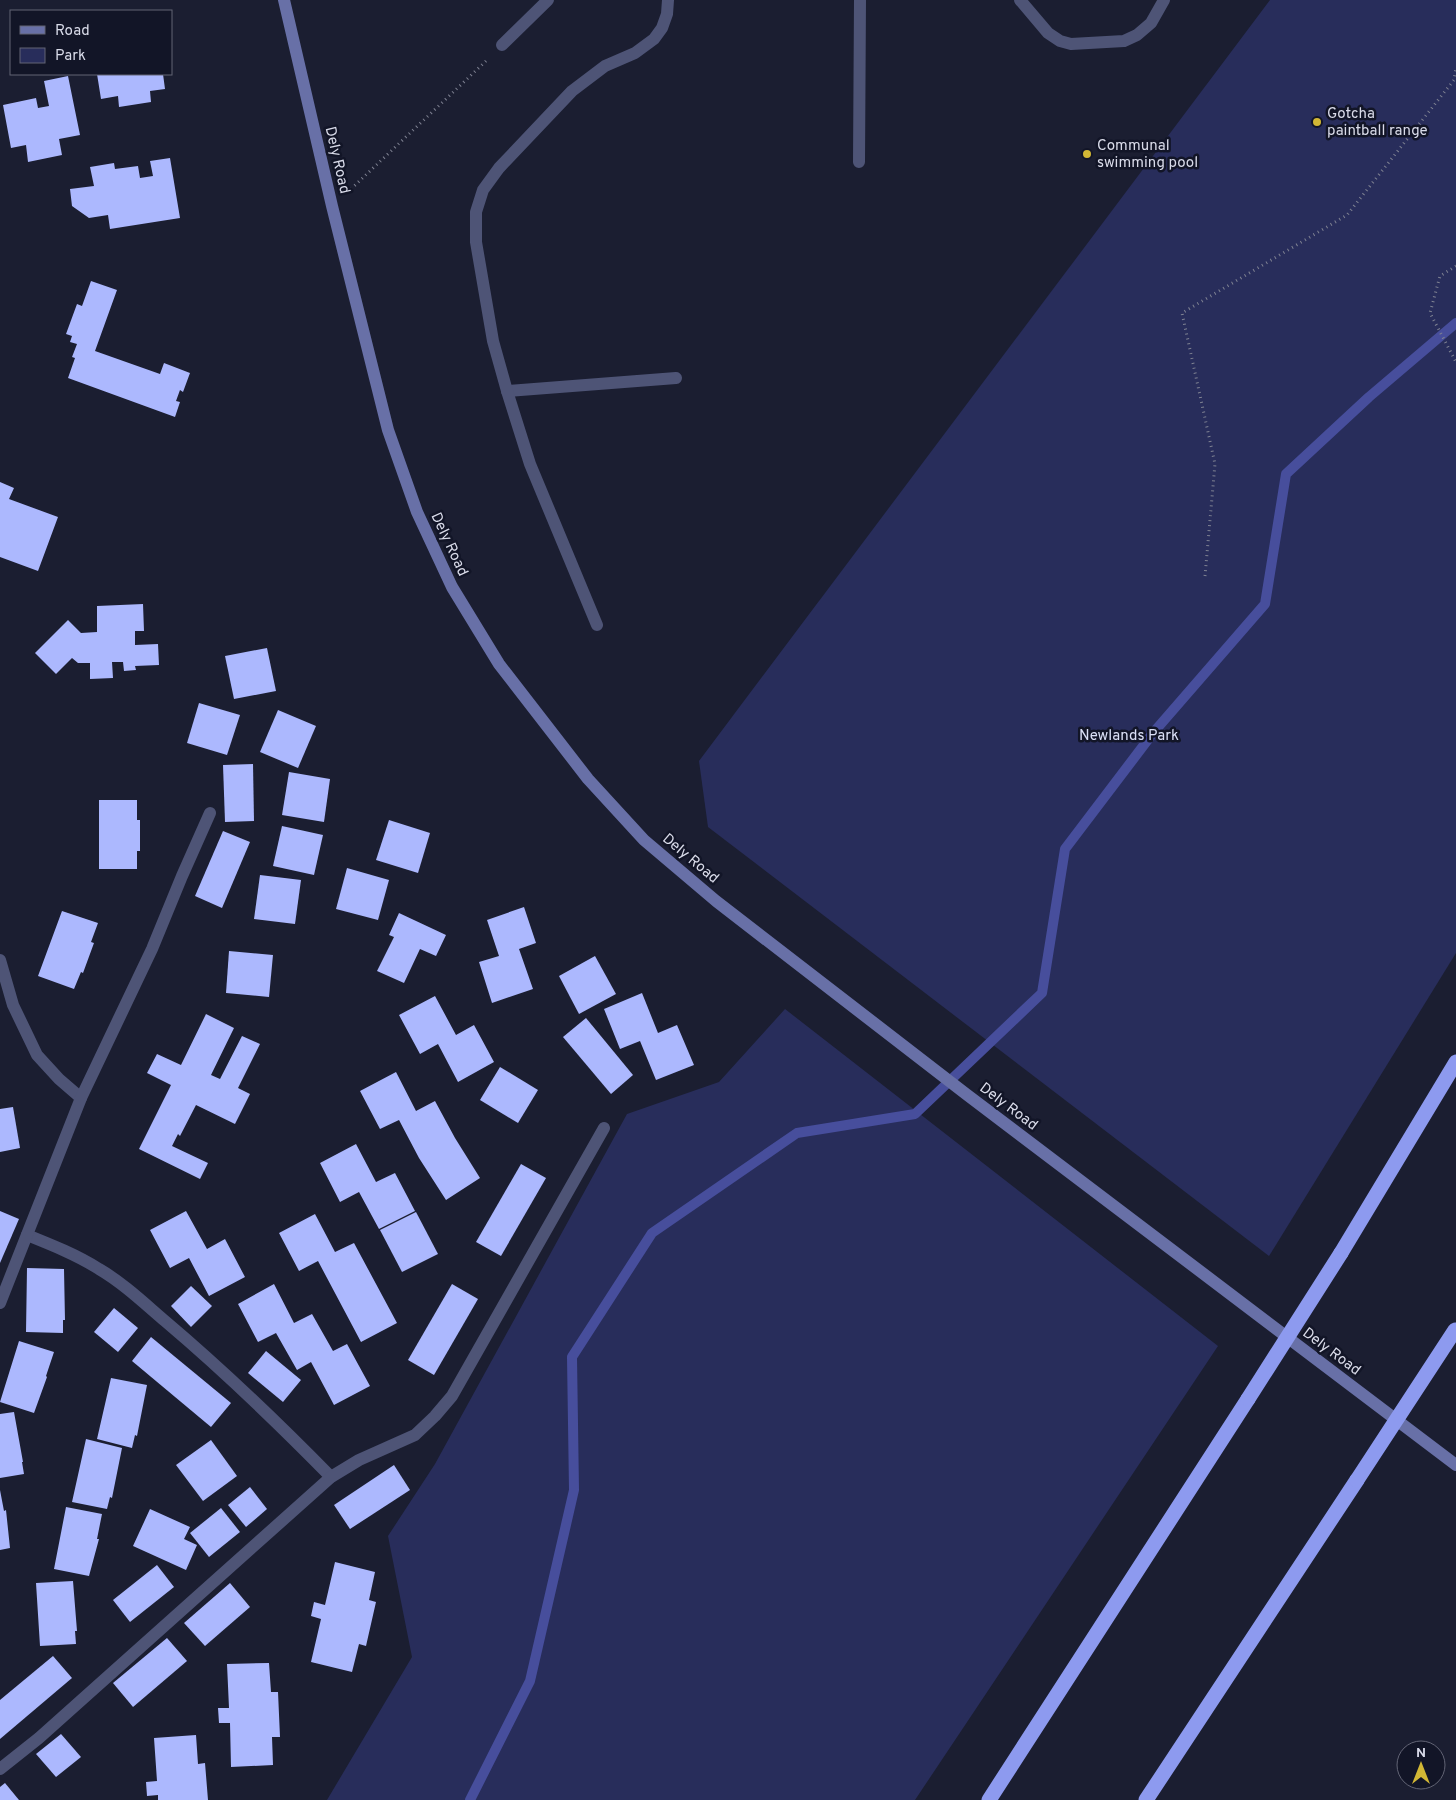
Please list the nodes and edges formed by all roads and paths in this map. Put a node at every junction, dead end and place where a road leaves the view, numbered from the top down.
1 (284, 0) edge
2 (548, 0) edge
3 (668, 0) edge
4 (860, 0) edge
5 (1020, 0) edge
6 (1164, 0) edge
7 (502, 45) joint
8 (1456, 68) edge
9 (859, 162) dead end
10 (332, 206) junction
11 (1456, 266) edge
12 (1456, 362) edge
13 (676, 378) dead end
14 (508, 391) junction
15 (1205, 576) dead end
16 (597, 625) dead end
17 (210, 813) dead end
18 (0, 960) edge
19 (1456, 1062) edge
20 (82, 1098) junction
21 (604, 1128) dead end
22 (28, 1235) junction
23 (0, 1303) edge
24 (1455, 1329) edge
25 (1456, 1465) edge
26 (331, 1476) junction
27 (0, 1769) edge
28 (989, 1800) edge
29 (1146, 1800) edge

1 - 10 street, Dely Road
2 - 7 street
3 - 14 street
4 - 9 street
5 - 6 street
7 - 10 path
8 - 15 path
10 - 25 street, Dely Road
11 - 12 path
13 - 14 street
14 - 16 street
17 - 20 street
18 - 20 street
19 - 28 highway, bridge
20 - 22 street
21 - 26 street
22 - 23 street
22 - 26 street
24 - 29 highway, bridge
26 - 27 street

